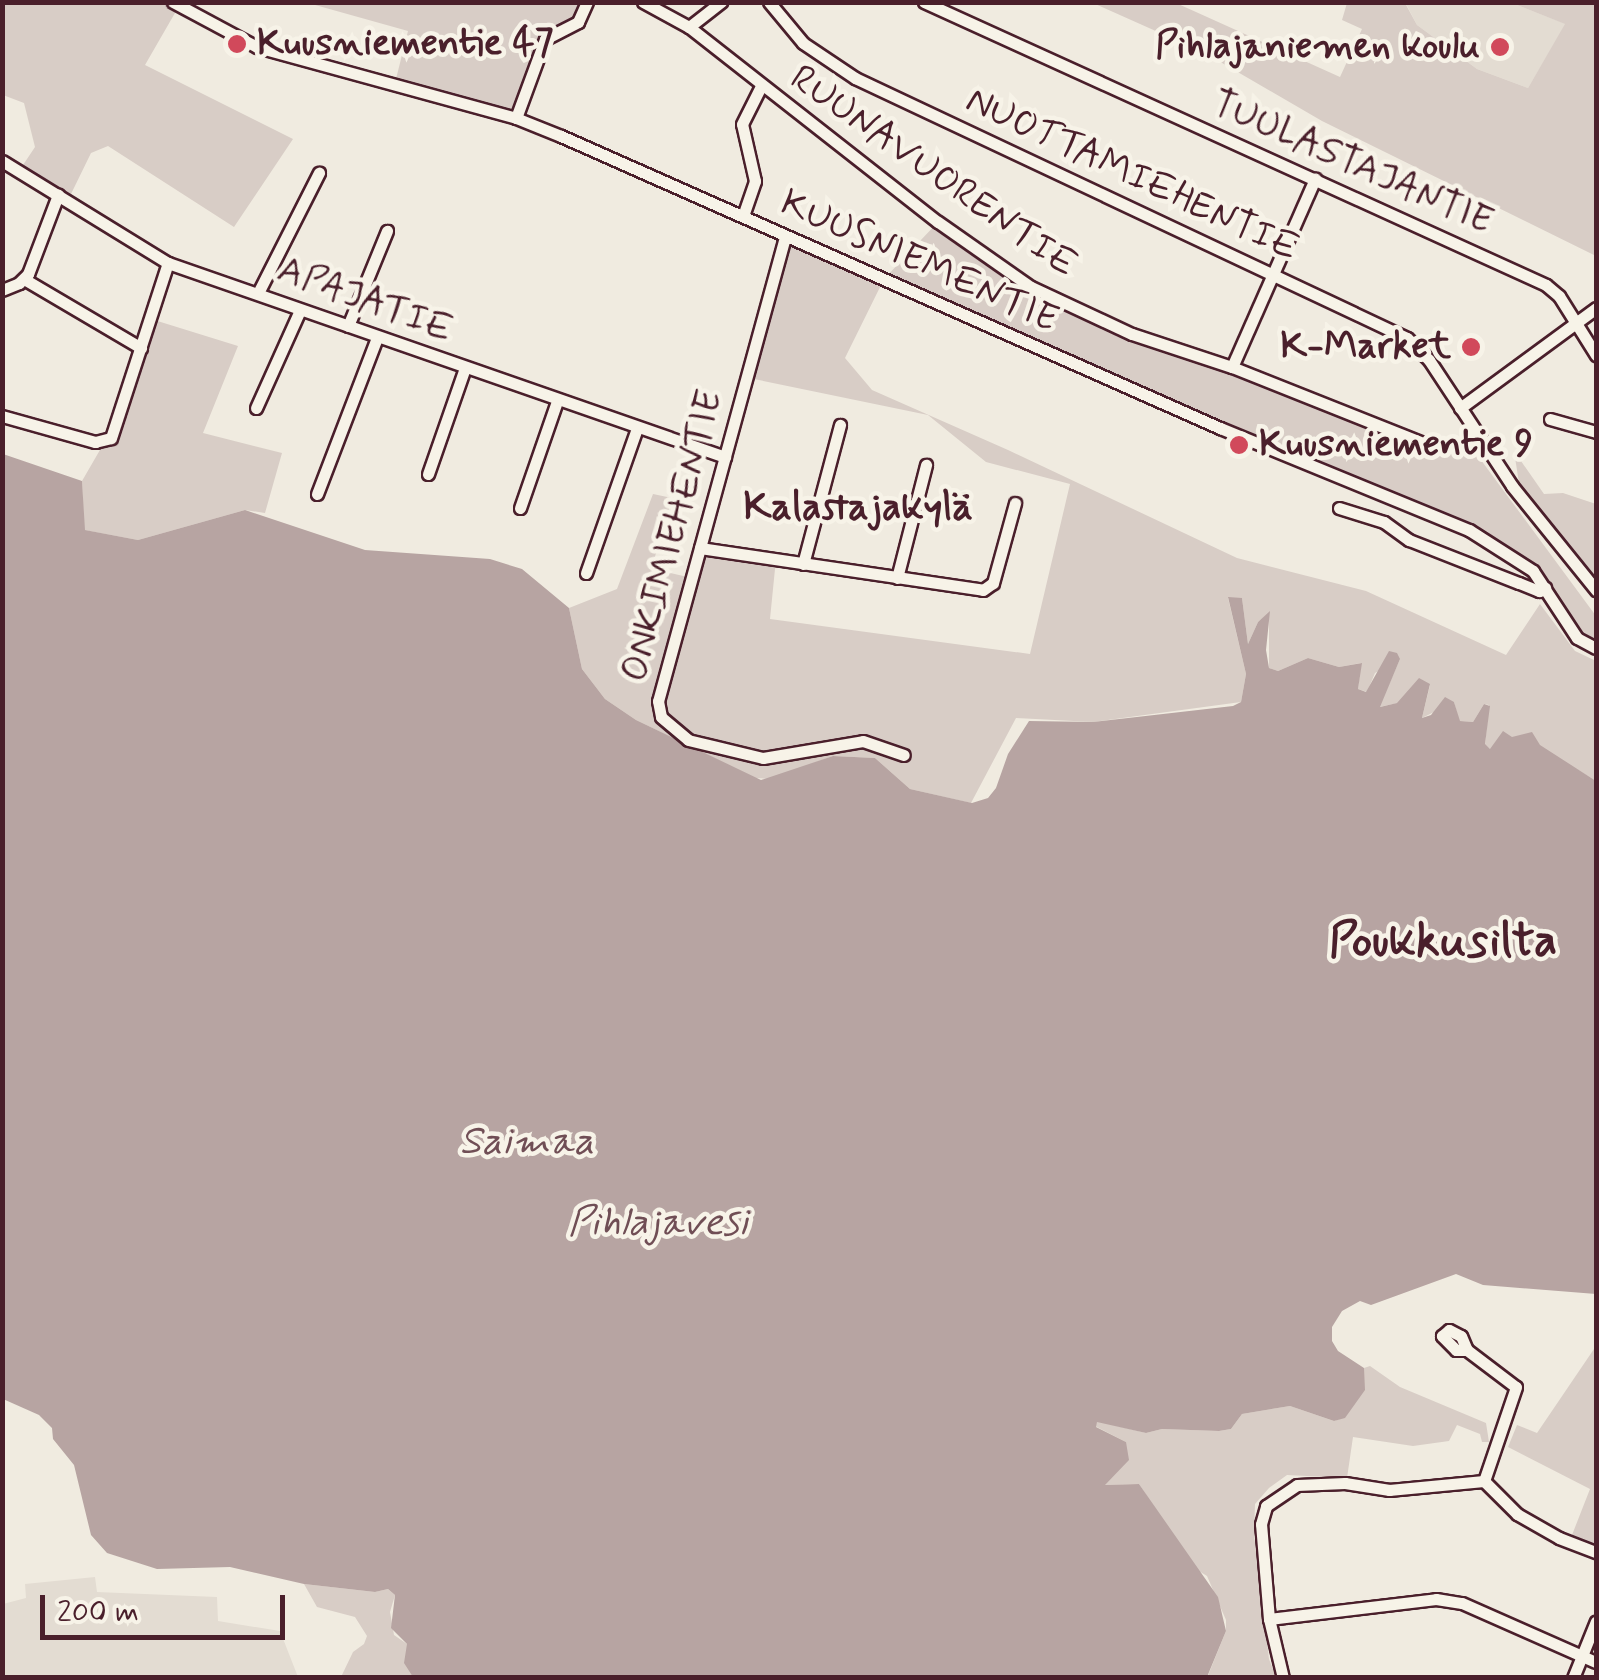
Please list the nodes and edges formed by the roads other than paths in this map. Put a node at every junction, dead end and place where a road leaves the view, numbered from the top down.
1 (587, 2) edge
2 (643, 2) edge
3 (721, 2) edge
4 (769, 2) edge
5 (924, 2) edge
6 (177, 4) edge
7 (689, 27) junction
8 (760, 86) junction
9 (516, 118) junction
10 (2, 161) edge
11 (319, 173) dead end
12 (1315, 179) junction
13 (58, 195) junction
14 (743, 216) junction
15 (388, 231) dead end
16 (785, 237) junction
17 (168, 262) junction
18 (1276, 275) junction
19 (24, 279) junction
20 (2, 290) edge
21 (258, 293) junction
22 (1596, 308) edge
23 (300, 310) junction
24 (1576, 323) junction
25 (348, 326) junction
26 (377, 338) junction
27 (141, 348) junction
28 (1596, 355) edge
29 (1232, 367) junction
30 (465, 368) junction
31 (557, 400) junction
32 (256, 408) dead end
33 (1460, 408) junction
34 (2, 416) edge
35 (1550, 419) dead end
36 (840, 425) dead end
37 (637, 428) junction
38 (1596, 432) edge
39 (1430, 446) dead end
40 (725, 457) junction
41 (926, 465) dead end
42 (428, 474) dead end
43 (317, 494) dead end
44 (1015, 504) dead end
45 (520, 508) dead end
46 (1339, 508) dead end
47 (700, 548) junction
48 (803, 564) junction
49 (586, 573) dead end
50 (898, 578) junction
51 (1545, 588) junction
52 (1596, 590) edge
53 (1596, 648) edge
54 (904, 755) dead end
55 (1468, 1350) dead end
56 (1484, 1481) junction
57 (1596, 1552) edge
58 (1270, 1619) junction
59 (1596, 1621) edge
60 (1582, 1656) junction
61 (1596, 1662) edge
62 (1283, 1678) edge
63 (1572, 1678) edge

1 - 9 street
2 - 7 street, RUUNAVUORENTIE
3 - 7 street
4 - 18 street, NUOTTAMIEHENTIE
5 - 12 street, TUULASTAJANTIE
6 - 9 street, KUUSNIEMENTIE
7 - 8 street, RUUNAVUORENTIE
8 - 14 street
8 - 29 street, RUUNAVUORENTIE
9 - 14 street, KUUSNIEMENTIE
10 - 13 street, APAJATIE
11 - 21 street
12 - 18 street
12 - 24 street, TUULASTAJANTIE
13 - 17 street, APAJATIE
13 - 19 street
14 - 16 street, KUUSNIEMENTIE
15 - 25 street
16 - 40 street, ONKIMIEHENTIE
16 - 51 street, KUUSNIEMENTIE
17 - 21 street, APAJATIE
17 - 27 street
18 - 29 street
18 - 33 street, NUOTTAMIEHENTIE
19 - 20 street
19 - 27 street
21 - 23 street, APAJATIE
22 - 24 street
23 - 25 street, APAJATIE
23 - 32 street
24 - 28 street, TUULASTAJANTIE
24 - 33 street
25 - 26 street, APAJATIE
26 - 30 street, APAJATIE
26 - 43 street
27 - 34 street
29 - 39 street, RUUNAVUORENTIE
30 - 31 street, APAJATIE
30 - 42 street
31 - 37 street, APAJATIE
31 - 45 street
33 - 52 street, NUOTTAMIEHENTIE
35 - 38 street
36 - 48 street
37 - 40 street, APAJATIE
37 - 49 street
40 - 47 street, ONKIMIEHENTIE
41 - 50 street
44 - 50 street
46 - 51 street
47 - 48 street
47 - 54 street, ONKIMIEHENTIE
48 - 50 street
51 - 53 street, KUUSNIEMENTIE
55 - 56 street
56 - 57 street
56 - 58 street
58 - 60 street
58 - 62 street
59 - 60 street
60 - 61 street
60 - 63 street

